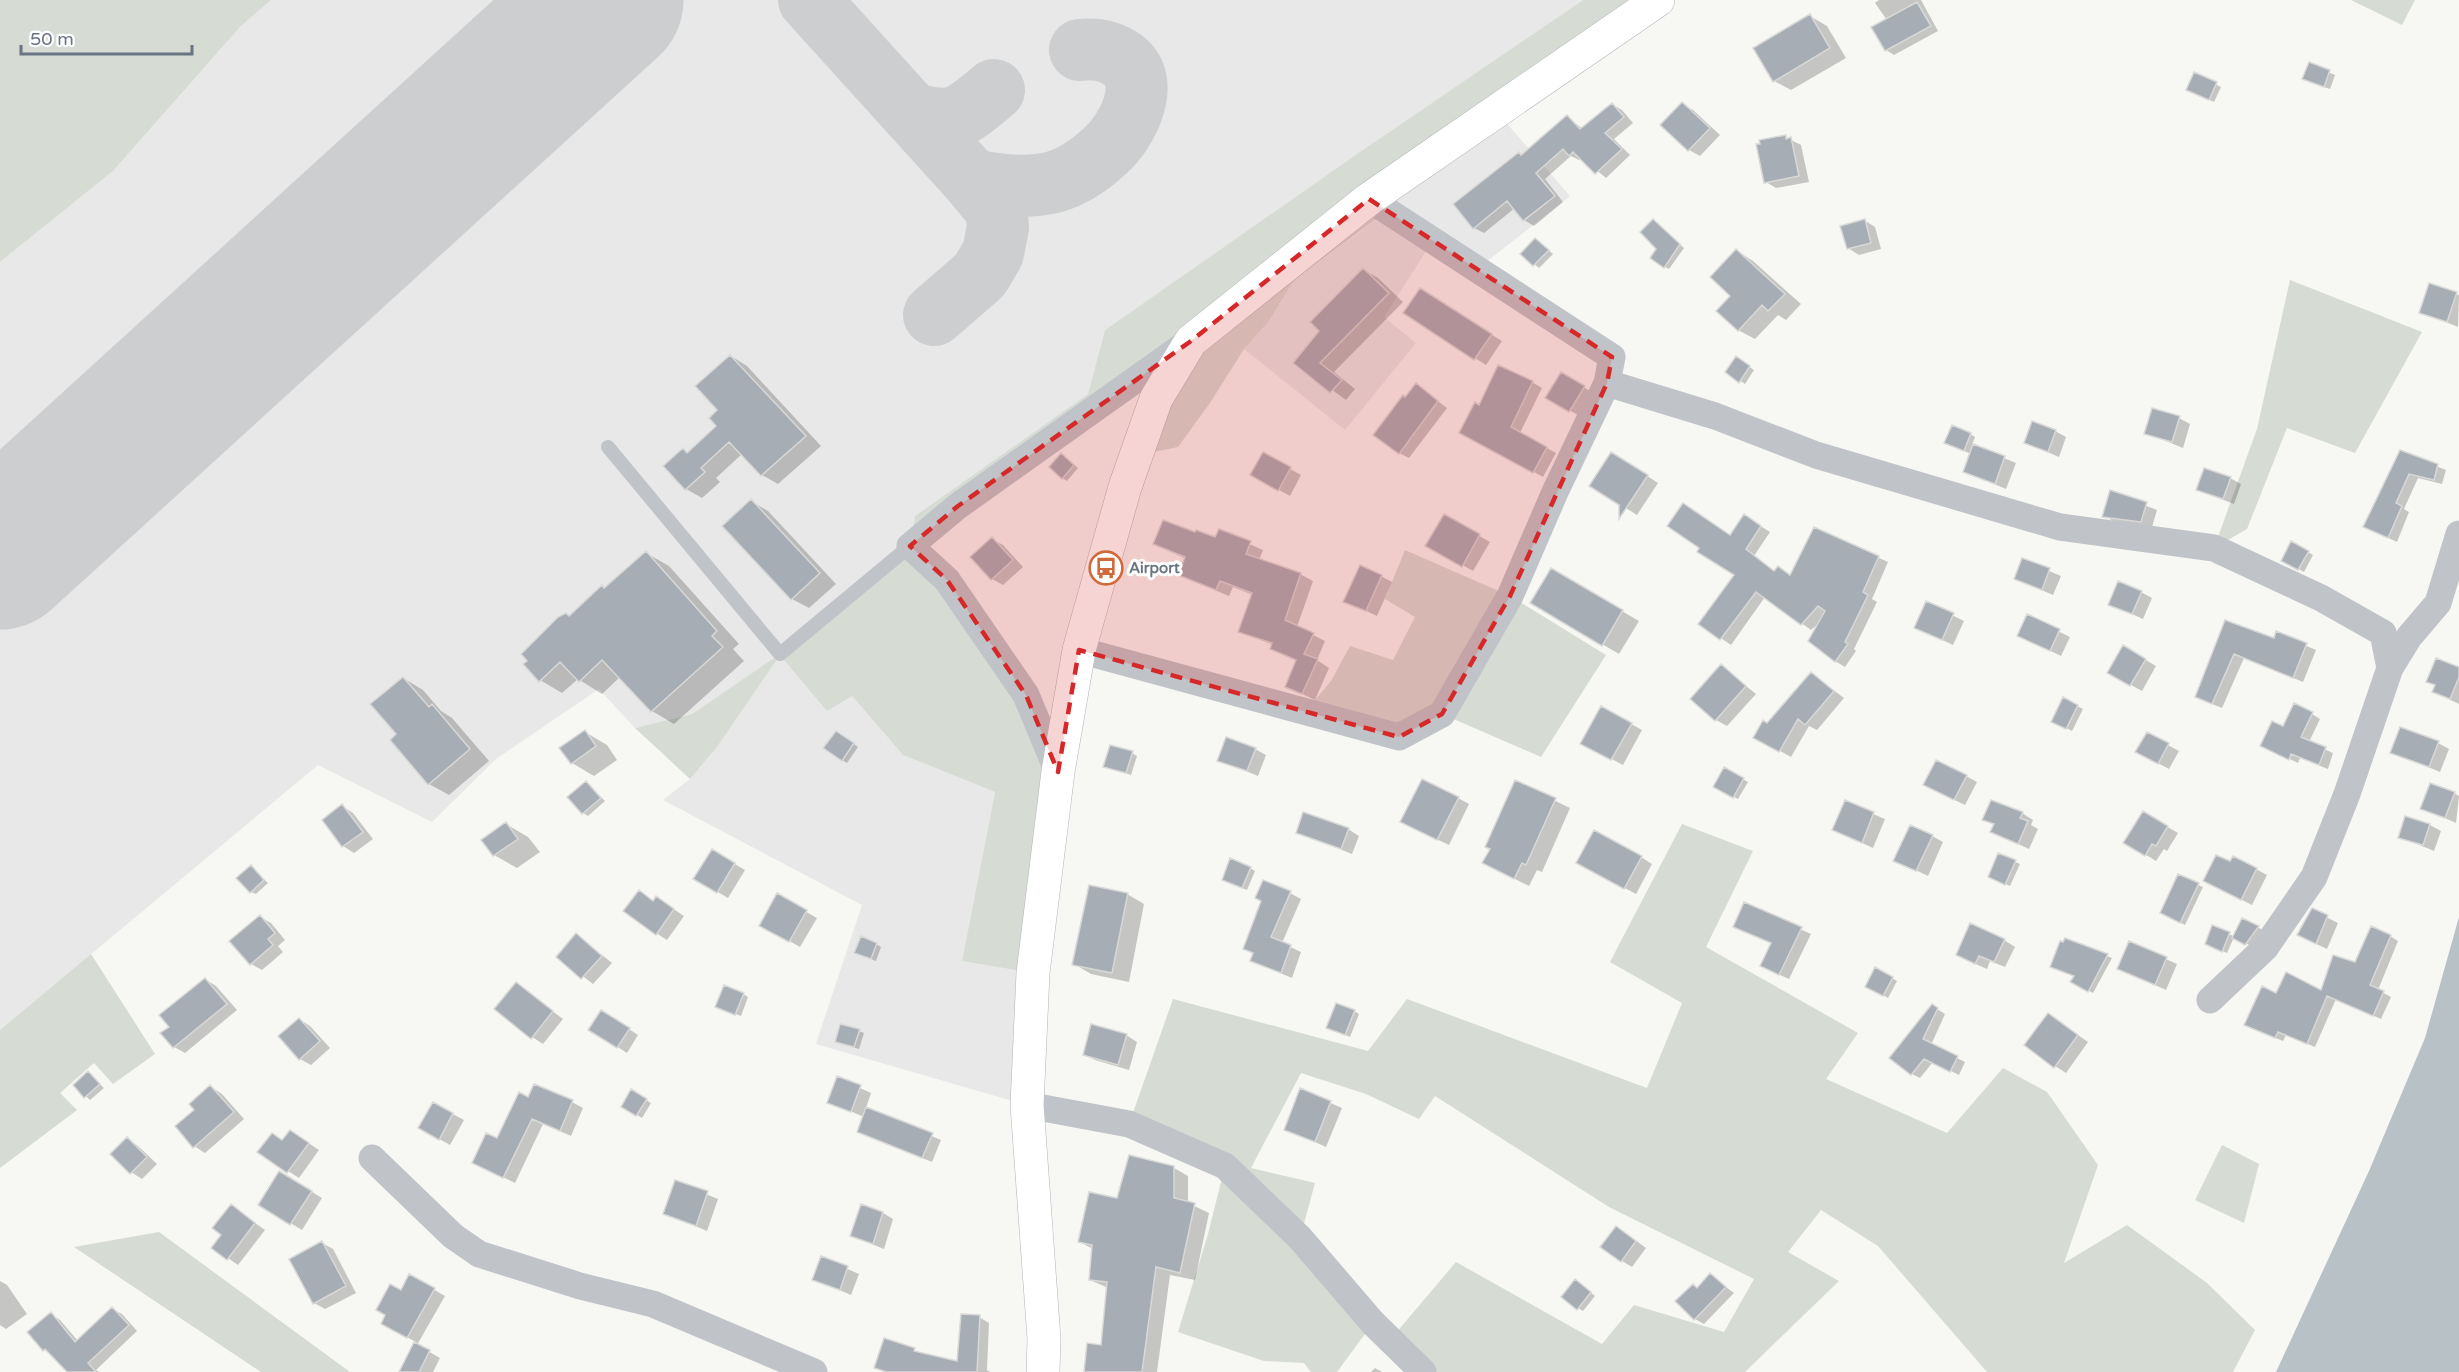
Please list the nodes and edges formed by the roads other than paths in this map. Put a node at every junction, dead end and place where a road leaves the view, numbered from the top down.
1 (1658, 0) edge
2 (1369, 199) junction
3 (1191, 341) junction
4 (1607, 382) junction
5 (608, 447) dead end
6 (2459, 534) edge
7 (910, 546) junction
8 (1079, 650) junction
9 (2390, 668) junction
10 (1059, 772) junction
11 (2210, 1000) dead end
12 (1027, 1105) junction
13 (372, 1158) dead end
14 (814, 1372) edge
15 (1043, 1372) edge
16 (1423, 1372) edge

1 - 2 main road
2 - 3 main road
2 - 4 street
3 - 7 street
3 - 8 main road
4 - 8 street
4 - 9 street
5 - 7 lane
6 - 9 street
7 - 10 street
8 - 10 main road
9 - 11 street
10 - 12 main road
12 - 15 main road
12 - 16 street
13 - 14 street

